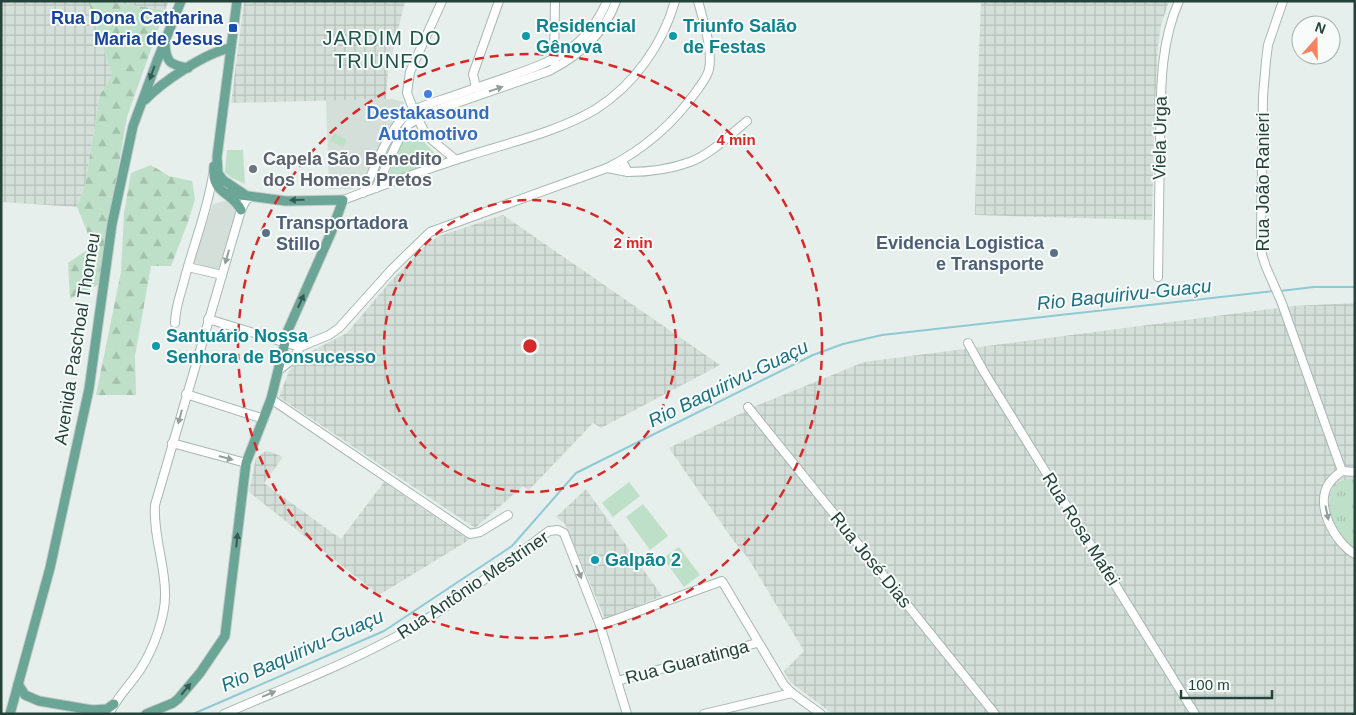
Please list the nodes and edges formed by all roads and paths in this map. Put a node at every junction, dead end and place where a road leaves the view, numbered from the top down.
1 (181, 1) edge
2 (237, 1) edge
3 (442, 1) edge
4 (500, 1) edge
5 (555, 1) edge
6 (607, 1) edge
7 (616, 1) edge
8 (676, 1) edge
9 (698, 1) edge
10 (1179, 1) edge
11 (1283, 1) edge
12 (165, 42) junction
13 (230, 48) junction
14 (555, 63) junction
15 (188, 68) junction
16 (476, 88) junction
17 (141, 104) junction
18 (415, 114) junction
19 (747, 121) dead end
20 (217, 157) junction
21 (456, 160) junction
22 (622, 161) junction
23 (607, 168) junction
24 (628, 172) junction
25 (213, 175) junction
26 (376, 188) junction
27 (363, 192) junction
28 (226, 193) junction
29 (251, 197) junction
30 (343, 200) junction
31 (209, 201) junction
32 (241, 210) junction
33 (188, 267) junction
34 (222, 275) junction
35 (1158, 277) dead end
36 (208, 319) junction
37 (175, 324) dead end
38 (284, 341) junction
39 (968, 342) dead end
40 (300, 347) junction
41 (279, 370) junction
42 (186, 394) junction
43 (271, 399) junction
44 (748, 406) dead end
45 (264, 419) junction
46 (172, 443) junction
47 (246, 463) junction
48 (1342, 471) junction
49 (1355, 472) edge
50 (508, 514) dead end
51 (1355, 554) edge
52 (600, 625) junction
53 (758, 643) junction
54 (617, 680) junction
55 (18, 684) junction
56 (792, 693) junction
57 (39, 701) junction
58 (114, 704) junction
59 (11, 710) edge
60 (727, 711) edge
61 (95, 712) edge
62 (109, 714) edge
63 (146, 714) edge
64 (224, 714) edge
65 (627, 714) edge
66 (704, 714) edge
67 (821, 714) edge
68 (995, 714) edge
69 (1196, 714) edge

1 - 12 main road, Avenida Paschoal Thomeu
2 - 13 main road
3 - 18 street
4 - 16 street
5 - 14 street
6 - 14 street
7 - 14 street
8 - 21 street
9 - 22 street
10 - 35 street, Viela Urga
11 - 48 street, Rua João Ranieri
12 - 15 main road
12 -> 17 main road, Avenida Paschoal Thomeu
13 - 15 main road
13 - 20 main road
14 - 16 street
18 -> 14 street
15 - 17 main road
16 - 18 street
17 - 55 main road, Avenida Paschoal Thomeu
18 - 21 street
18 - 26 street
18 - 27 street
19 - 24 street
20 - 25 main road
20 - 29 main road
21 - 26 street
22 - 23 street
22 - 24 street
23 - 24 street
23 - 40 street
25 - 28 main road
25 - 31 street
26 - 27 street
27 - 30 street
28 - 29 main road
28 - 31 street
28 - 32 main road
30 -> 29 main road
29 - 32 street
38 -> 30 main road
31 - 33 street
32 -> 34 street
33 - 34 street
33 - 37 street
34 - 36 street
36 - 38 street
36 - 42 street
38 - 40 street
38 - 41 main road
39 - 69 street, Rua Rosa Mafei
40 - 41 street
41 - 43 main road
42 - 45 street
42 -> 46 street
43 - 45 main road
43 - 50 street
44 - 68 street, Rua José Dias
45 - 47 main road
46 -> 47 street
46 - 58 street
63 -> 47 main road
48 - 49 street
48 -> 51 street
52 - 53 street
52 - 54 street
64 -> 52 street, Rua Antônio Mestriner
53 - 54 street, Rua Guaratinga
53 - 56 street
54 - 65 street
55 - 57 main road
55 - 59 main road, Avenida Paschoal Thomeu
56 - 60 street
56 - 67 street
57 - 59 main road
57 - 61 main road
58 - 61 main road
58 - 62 street
60 - 66 street

